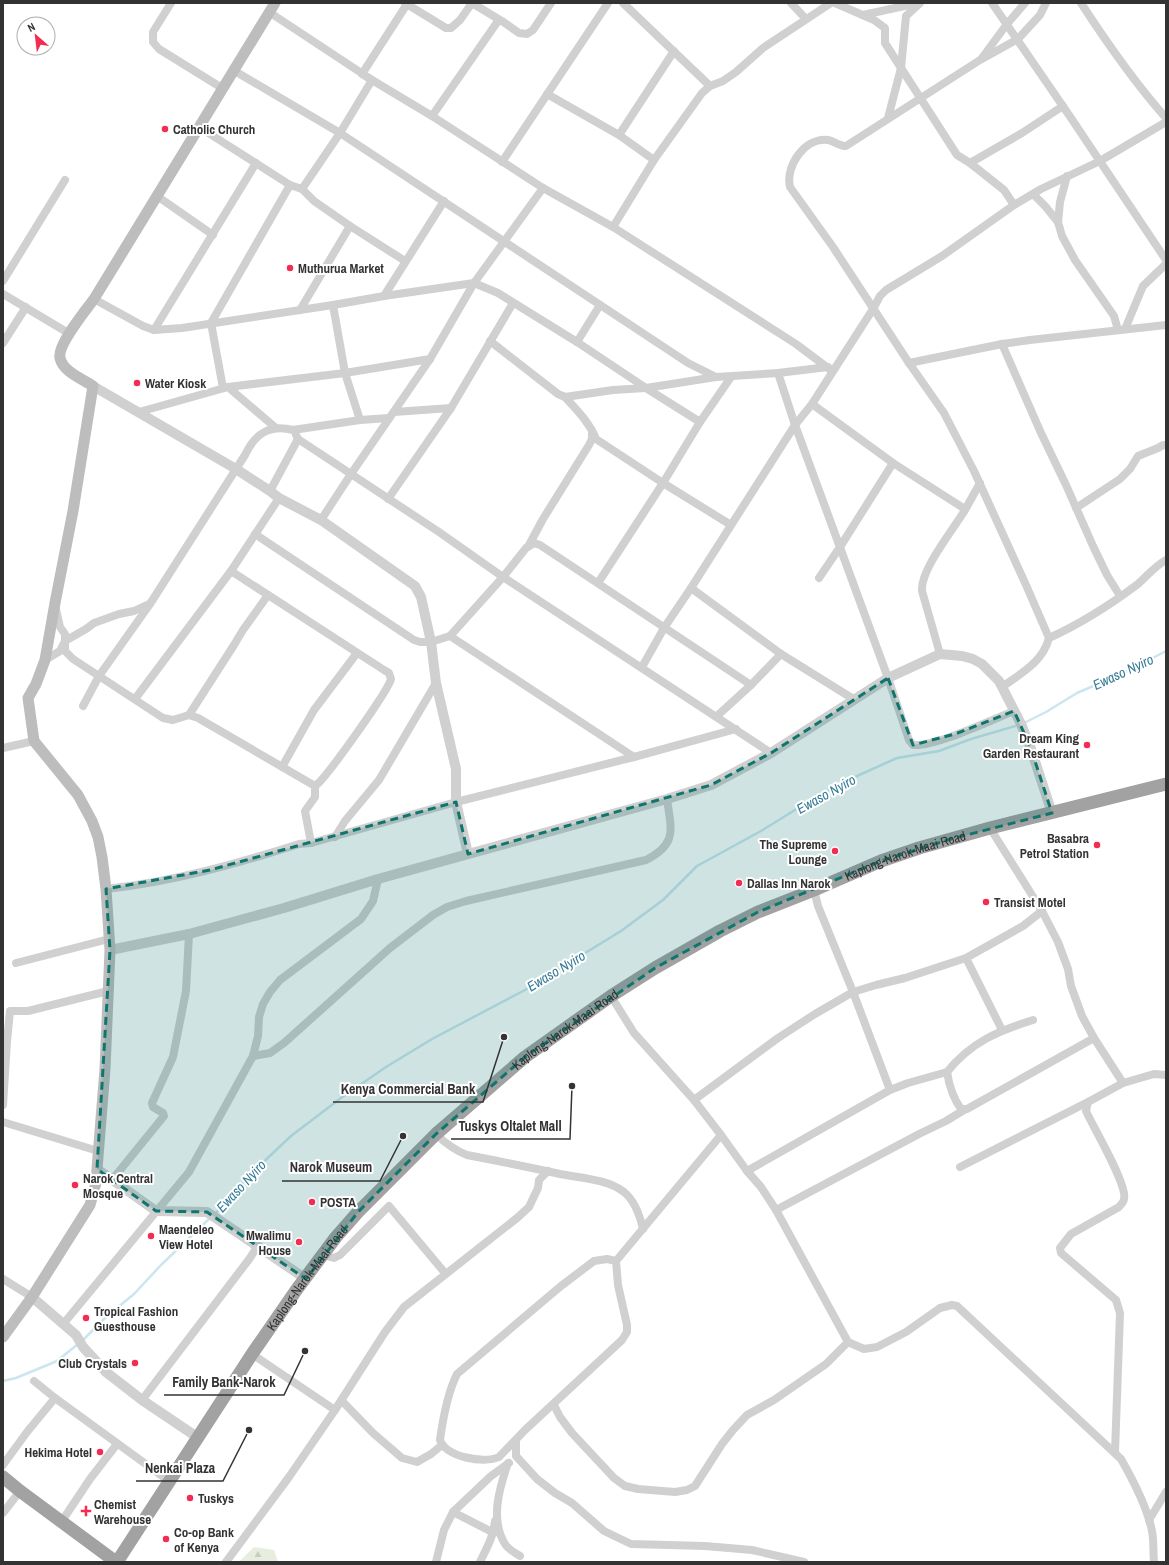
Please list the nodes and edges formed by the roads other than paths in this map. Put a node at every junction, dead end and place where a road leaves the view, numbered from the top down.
1 (171, 3) edge
2 (472, 3) edge
3 (551, 3) edge
4 (608, 3) edge
5 (623, 3) edge
6 (791, 3) edge
7 (831, 3) edge
8 (835, 3) edge
9 (920, 3) edge
10 (992, 3) edge
11 (1025, 3) edge
12 (1046, 3) edge
13 (1081, 3) edge
14 (406, 4) edge
15 (272, 8) edge
16 (862, 16) junction
17 (806, 19) junction
18 (500, 20) junction
19 (1006, 24) junction
20 (1018, 39) junction
21 (674, 51) junction
22 (980, 60) junction
23 (901, 68) junction
24 (233, 70) junction
25 (372, 80) junction
26 (710, 86) junction
27 (222, 88) junction
28 (547, 94) junction
29 (920, 98) junction
30 (1063, 106) junction
31 (432, 116) junction
32 (888, 118) junction
33 (1166, 118) edge
34 (1166, 122) edge
35 (199, 128) junction
36 (340, 133) junction
37 (619, 134) junction
38 (654, 160) junction
39 (1100, 161) junction
40 (502, 162) junction
41 (256, 163) junction
42 (970, 163) junction
43 (1067, 176) junction
44 (65, 180) dead end
45 (290, 185) junction
46 (543, 188) junction
47 (302, 189) junction
48 (1033, 194) junction
49 (157, 196) junction
50 (444, 201) junction
51 (1014, 205) junction
52 (1058, 222) junction
53 (350, 226) junction
54 (613, 227) junction
55 (213, 235) junction
56 (503, 242) junction
57 (1166, 260) edge
58 (406, 261) junction
59 (1166, 264) edge
60 (3, 281) edge
61 (474, 283) junction
62 (3, 294) edge
63 (384, 296) junction
64 (94, 299) junction
65 (514, 303) junction
66 (333, 305) junction
67 (600, 305) junction
68 (26, 307) junction
69 (873, 308) junction
70 (300, 310) junction
71 (211, 323) junction
72 (1166, 325) edge
73 (154, 330) junction
74 (1122, 330) junction
75 (70, 334) junction
76 (490, 341) junction
77 (577, 342) junction
78 (3, 343) edge
79 (1002, 344) junction
80 (430, 359) junction
81 (909, 364) junction
82 (830, 369) junction
83 (345, 373) junction
84 (778, 373) junction
85 (716, 377) junction
86 (731, 377) junction
87 (93, 386) junction
88 (225, 387) junction
89 (646, 388) junction
90 (565, 397) junction
91 (812, 404) junction
92 (451, 408) junction
93 (139, 412) junction
94 (391, 415) junction
95 (360, 420) junction
96 (700, 422) junction
97 (795, 425) junction
98 (276, 428) junction
99 (293, 430) junction
100 (592, 430) junction
101 (298, 439) junction
102 (1166, 445) edge
103 (893, 463) junction
104 (236, 469) junction
105 (351, 474) junction
106 (663, 483) junction
107 (980, 483) junction
108 (270, 491) junction
109 (279, 498) junction
110 (388, 499) junction
111 (1076, 508) junction
112 (965, 509) junction
113 (321, 520) junction
114 (731, 525) junction
115 (255, 534) junction
116 (529, 545) junction
117 (840, 548) junction
118 (1166, 560) edge
119 (231, 571) junction
120 (503, 577) junction
121 (819, 578) dead end
122 (598, 583) junction
123 (691, 588) junction
124 (268, 595) junction
125 (1120, 596) junction
126 (54, 603) junction
127 (150, 604) junction
128 (664, 628) junction
129 (450, 636) junction
130 (1048, 638) junction
131 (66, 641) junction
132 (431, 642) junction
133 (357, 653) junction
134 (781, 654) junction
135 (940, 654) junction
136 (45, 660) junction
137 (642, 667) junction
138 (99, 676) junction
139 (888, 678) junction
140 (436, 683) junction
141 (751, 685) junction
142 (1002, 687) junction
143 (135, 699) junction
144 (854, 700) junction
145 (84, 706) dead end
146 (1014, 711) junction
147 (189, 715) junction
148 (717, 716) junction
149 (736, 729) junction
150 (34, 741) junction
151 (3, 748) edge
152 (771, 752) junction
153 (634, 757) junction
154 (282, 767) junction
155 (1166, 784) edge
156 (315, 786) junction
157 (667, 799) junction
158 (456, 802) junction
159 (1052, 813) junction
160 (990, 828) junction
161 (335, 836) junction
162 (311, 843) junction
163 (468, 854) junction
164 (378, 879) junction
165 (106, 889) junction
166 (814, 890) junction
167 (1042, 911) junction
168 (189, 934) junction
169 (109, 944) junction
170 (966, 958) junction
171 (16, 963) dead end
172 (108, 991) junction
173 (854, 992) junction
174 (611, 996) junction
175 (7, 1010) edge
176 (1033, 1020) dead end
177 (1002, 1030) junction
178 (1094, 1038) junction
179 (253, 1056) junction
180 (947, 1072) junction
181 (1166, 1075) edge
182 (1123, 1083) junction
183 (890, 1090) junction
184 (694, 1100) junction
185 (1088, 1102) junction
186 (3, 1106) edge
187 (964, 1110) junction
188 (3, 1122) edge
189 (436, 1134) junction
190 (722, 1134) junction
191 (98, 1151) junction
192 (960, 1167) dead end
193 (97, 1169) junction
194 (548, 1171) junction
195 (747, 1171) junction
196 (112, 1180) junction
197 (776, 1210) junction
198 (156, 1211) junction
199 (643, 1229) junction
200 (258, 1246) junction
201 (323, 1255) junction
202 (616, 1261) junction
203 (445, 1273) junction
204 (3, 1279) edge
205 (306, 1279) junction
206 (32, 1297) junction
207 (64, 1323) junction
208 (3, 1337) edge
209 (848, 1342) junction
210 (252, 1354) junction
211 (34, 1382) dead end
212 (54, 1398) junction
213 (142, 1400) junction
214 (342, 1401) junction
215 (554, 1404) junction
216 (335, 1410) junction
217 (197, 1437) junction
218 (516, 1441) junction
219 (117, 1444) junction
220 (442, 1445) junction
221 (1115, 1452) junction
222 (516, 1456) junction
223 (509, 1463) junction
224 (3, 1465) edge
225 (3, 1477) edge
226 (169, 1481) junction
227 (20, 1491) junction
228 (1166, 1492) edge
229 (453, 1512) junction
230 (3, 1513) edge
231 (496, 1514) junction
232 (1149, 1520) junction
233 (62, 1521) junction
234 (494, 1533) junction
235 (520, 1556) dead end
236 (117, 1562) edge
237 (226, 1562) edge
238 (436, 1562) edge
239 (480, 1562) edge
240 (804, 1562) edge
241 (1154, 1562) edge

1 - 27 street
2 - 14 street
2 - 18 street
3 - 18 street
4 - 28 street
5 - 21 street
6 - 17 street
7 - 17 street
8 - 16 street
9 - 16 street
9 - 23 street
10 - 19 street
11 - 19 street
12 - 20 street
13 - 33 street
14 - 25 street
15 - 24 main road
15 - 25 street
16 - 23 street
17 - 26 street
18 - 31 street
19 - 20 street
19 - 22 street
20 - 22 street
20 - 30 street
21 - 26 street
21 - 37 street
22 - 29 street
23 - 29 street
23 - 32 street
24 - 27 main road
24 - 36 street
25 - 31 street
25 - 36 street
26 - 38 street
27 - 35 main road
28 - 37 street
28 - 40 street
29 - 32 street
29 - 42 street
30 - 39 street
30 - 42 street
31 - 40 street
32 - 69 street
34 - 39 street
35 - 41 street
35 - 49 main road
36 - 47 street
36 - 50 street
37 - 38 street
38 - 54 street
39 - 43 street
39 - 57 street
40 - 46 street
41 - 45 street
41 - 55 street
42 - 51 street
43 - 48 street
43 - 52 street
44 - 60 street
45 - 47 street
45 - 71 street
46 - 54 street
46 - 56 street
47 - 53 street
48 - 51 street
48 - 52 street
49 - 55 street
49 - 64 main road
50 - 56 street
50 - 58 street
51 - 69 street
52 - 74 street
53 - 58 street
53 - 70 street
54 - 82 street
55 - 73 street
56 - 61 street
56 - 67 street
58 - 63 street
59 - 74 street
61 - 63 street
61 - 65 street
61 - 80 street
62 - 68 street
63 - 66 street
64 - 73 street
64 - 75 main road
65 - 76 street
65 - 77 street
66 - 70 street
66 - 83 street
67 - 77 street
67 - 85 street
68 - 75 street
68 - 78 street
69 - 81 street
69 - 82 street
70 - 71 street
71 - 73 street
71 - 88 street
72 - 74 street
74 - 79 street
75 - 87 main road
76 - 90 street
76 - 92 street
77 - 89 street
79 - 81 street
79 - 111 street
80 - 83 street
80 - 94 street
81 - 107 street
82 - 84 street
82 - 91 street
83 - 88 street
83 - 95 street
84 - 86 street
84 - 97 street
85 - 86 street
85 - 89 street
86 - 96 street
87 - 93 street
87 - 126 main road
88 - 93 street
88 - 98 street
89 - 90 street
89 - 96 street
90 - 100 street
91 - 97 street
91 - 103 street
92 - 94 street
92 - 110 street
93 - 104 street
94 - 95 street
94 - 105 street
95 - 99 street
96 - 106 street
97 - 114 street
97 - 117 street
98 - 99 street
98 - 104 street
99 - 101 street
100 - 106 street
100 - 116 street
101 - 105 street
101 - 108 street
102 - 111 street
103 - 112 street
103 - 117 street
104 - 108 street
104 - 127 street
105 - 110 street
105 - 113 street
106 - 114 street
106 - 122 street
107 - 112 street
107 - 130 street
108 - 109 street
109 - 113 street
109 - 115 street
110 - 120 street
111 - 125 street
112 - 135 street
113 - 132 street
114 - 123 street
115 - 119 street
115 - 132 street
116 - 120 street
116 - 122 street
117 - 121 street
117 - 139 street
118 - 125 street
119 - 124 street
119 - 143 street
120 - 129 street
120 - 137 street
122 - 128 street
123 - 128 street
123 - 134 street
124 - 133 street
124 - 147 street
125 - 130 street
126 - 131 street
126 - 136 main road
127 - 131 street
127 - 138 street
128 - 137 street
128 - 141 street
129 - 132 street
129 - 153 street
130 - 142 street
131 - 136 street
131 - 138 street
132 - 140 street
133 - 154 street
133 - 156 street
134 - 141 street
134 - 144 street
135 - 139 street
135 - 142 street
136 - 150 main road
137 - 148 street
138 - 143 street
138 - 145 street
139 - 144 street
139 - 146 street
140 - 158 street
140 - 161 street
141 - 148 street
142 - 146 street
143 - 147 street
144 - 152 street
146 - 159 street
147 - 154 street
148 - 149 street
149 - 152 street
149 - 153 street
150 - 151 street
150 - 165 main road
152 - 157 street
153 - 158 street
154 - 156 street
155 - 159 highway, Kaplong-Narok-Maai Road
156 - 162 street
157 - 163 street
157 - 179 street
158 - 161 street
158 - 163 street
159 - 160 highway, Kaplong-Narok-Maai Road
160 - 166 highway, Kaplong-Narok-Maai Road
160 - 167 street
161 - 162 street
162 - 165 street
163 - 164 street
164 - 168 street
164 - 179 street
165 - 169 main road
166 - 173 street
166 - 174 highway, Kaplong-Narok-Maai Road
167 - 170 street
167 - 178 street
168 - 169 street
168 - 196 street
169 - 171 street
169 - 172 main road
170 - 173 street
170 - 177 street
172 - 175 street
172 - 191 main road
173 - 183 street
173 - 184 street
174 - 184 street
174 - 189 highway, Kaplong-Narok-Maai Road
175 - 186 street
176 - 177 street
177 - 180 street
178 - 182 street
178 - 187 street
179 - 198 street
180 - 183 street
180 - 187 street
181 - 182 street
182 - 185 street
183 - 195 street
184 - 190 street
185 - 192 street
185 - 221 street
187 - 197 street
188 - 191 street
189 - 194 street
189 - 201 highway, Kaplong-Narok-Maai Road
190 - 195 street
190 - 199 street
191 - 193 main road
193 - 196 street
193 - 206 main road
194 - 199 street
194 - 203 street
195 - 197 street
196 - 198 street
197 - 209 street
198 - 200 street
198 - 207 street
199 - 202 street
200 - 205 street
200 - 213 street
201 - 203 street
201 - 205 highway, Kaplong-Narok-Maai Road
202 - 215 street
202 - 220 street
203 - 214 street
204 - 206 street
205 - 210 highway, Kaplong-Narok-Maai Road
206 - 207 street
206 - 208 main road
207 - 213 street
209 - 215 street
209 - 221 street
210 - 216 street
210 - 217 highway, Kaplong-Narok-Maai Road
211 - 212 street
212 - 219 street
212 - 224 street
213 - 217 street
214 - 216 street
214 - 220 street
215 - 218 street
216 - 237 street
217 - 226 highway, Kaplong-Narok-Maai Road
218 - 220 street
218 - 222 street
219 - 226 street
219 - 233 street
221 - 232 street
222 - 223 street
222 - 240 street
223 - 229 street
223 - 231 street
225 - 227 highway
226 - 236 highway, Kaplong-Narok-Maai Road
227 - 230 street
227 - 233 highway
228 - 232 street
229 - 234 street
229 - 238 street
231 - 234 street
231 - 235 street
232 - 241 street
233 - 236 highway
234 - 239 street

